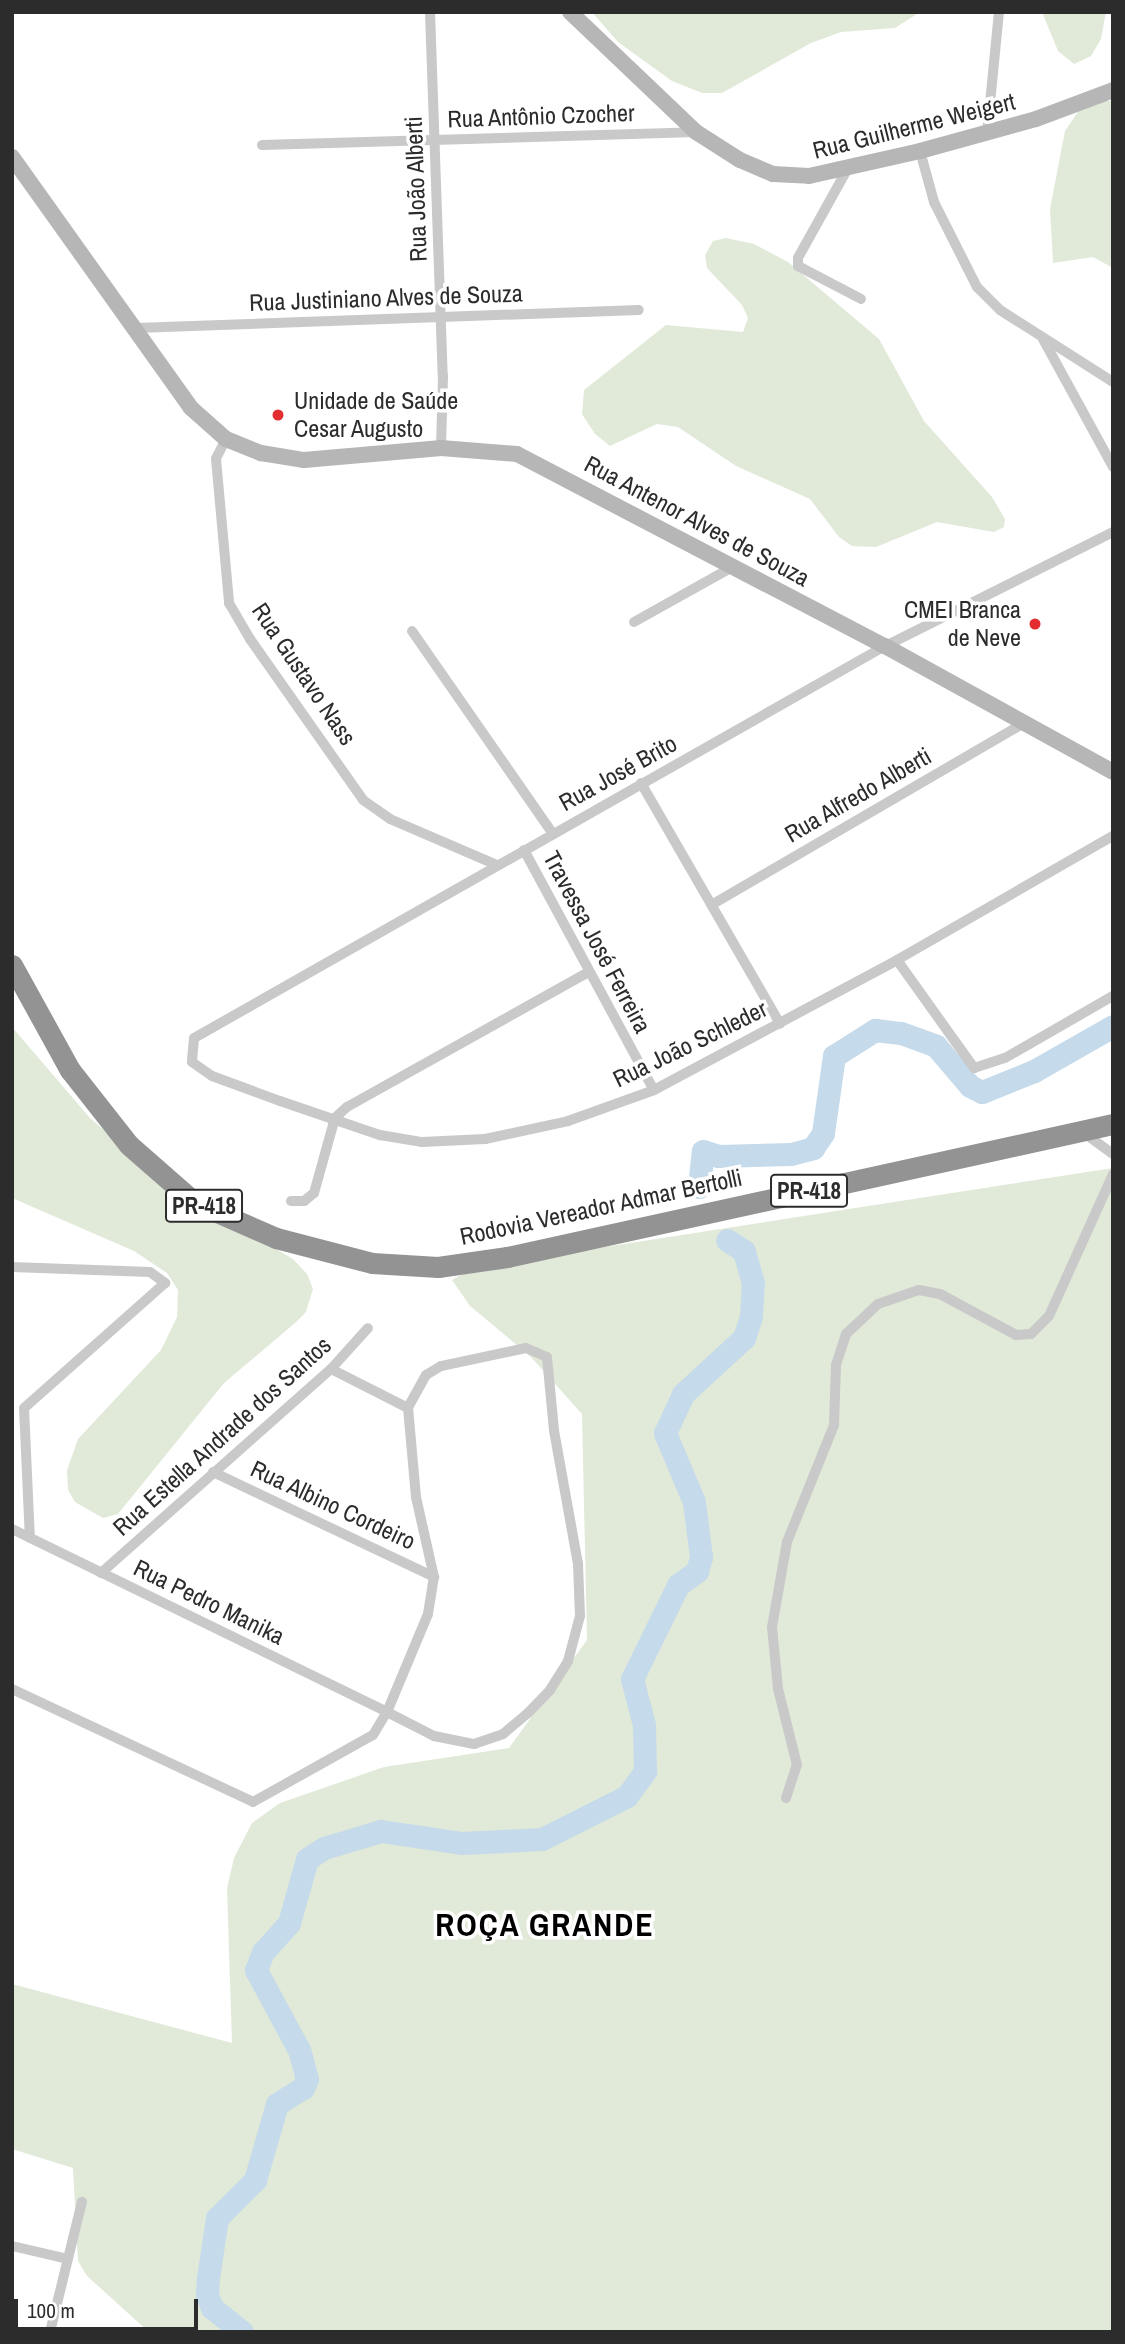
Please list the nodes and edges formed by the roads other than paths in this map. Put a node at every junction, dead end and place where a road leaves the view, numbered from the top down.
1 (430, 12) edge
2 (570, 12) edge
3 (999, 12) edge
4 (1113, 90) edge
5 (696, 132) junction
6 (987, 134) junction
7 (436, 141) junction
8 (262, 145) dead end
9 (920, 151) junction
10 (12, 157) edge
11 (848, 168) junction
12 (860, 299) dead end
13 (639, 310) dead end
14 (441, 316) junction
15 (136, 328) junction
16 (1042, 337) junction
17 (1113, 383) edge
18 (226, 439) junction
19 (441, 448) junction
20 (1113, 467) edge
21 (1113, 532) edge
22 (734, 566) junction
23 (634, 622) dead end
24 (412, 631) dead end
25 (885, 646) junction
26 (1024, 723) junction
27 (1113, 772) edge
28 (641, 783) junction
29 (553, 834) junction
30 (1113, 836) edge
31 (524, 850) junction
32 (498, 865) junction
33 (713, 904) junction
34 (897, 960) junction
35 (12, 965) edge
36 (587, 973) junction
37 (1113, 996) edge
38 (779, 1024) junction
39 (212, 1076) joint
40 (654, 1090) junction
41 (335, 1118) junction
42 (1112, 1124) edge
43 (1081, 1131) junction
44 (1113, 1154) edge
45 (1113, 1174) edge
46 (290, 1201) dead end
47 (12, 1267) edge
48 (368, 1328) dead end
49 (331, 1368) junction
50 (408, 1408) junction
51 (214, 1472) junction
52 (12, 1529) edge
53 (30, 1538) junction
54 (101, 1573) junction
55 (435, 1577) junction
56 (12, 1689) edge
57 (387, 1712) junction
58 (786, 1798) dead end
59 (82, 2202) dead end
60 (12, 2246) edge
61 (68, 2259) junction
62 (50, 2332) edge

1 - 7 street, Rua João Alberti
2 - 5 main road, Rua Guilherme Weigert
3 - 6 street
4 - 6 main road, Rua Guilherme Weigert
5 - 7 street, Rua Antônio Czocher
5 - 11 main road, Rua Guilherme Weigert
6 - 9 main road, Rua Guilherme Weigert
7 - 8 street, Rua Antônio Czocher
7 - 14 street, Rua João Alberti
9 - 11 main road, Rua Guilherme Weigert
9 - 16 street
10 - 15 main road
11 - 12 street
13 - 14 street, Rua Justiniano Alves de Souza
14 - 15 street, Rua Justiniano Alves de Souza
14 - 19 street, Rua João Alberti
15 - 18 main road
16 - 17 street
16 - 20 street
18 - 19 main road, Rua Antenor Alves de Souza
18 - 32 street, Rua Gustavo Nass
19 - 22 main road, Rua Antenor Alves de Souza
21 - 25 street, Rua José Brito
22 - 23 street
22 - 25 main road, Rua Antenor Alves de Souza
24 - 29 street
25 - 26 main road, Rua Antenor Alves de Souza
25 - 28 street, Rua José Brito
26 - 27 main road, Rua Antenor Alves de Souza
26 - 33 street, Rua Alfredo Alberti
28 - 29 street, Rua José Brito
28 - 33 street
29 - 31 street, Rua José Brito
30 - 34 street, Rua João Schleder
31 - 32 street, Rua José Brito
31 - 36 street, Travessa José Ferreira
32 - 39 street, Rua José Brito
33 - 38 street
34 - 37 street
34 - 38 street, Rua João Schleder
35 - 43 highway, Rodovia Vereador Admar Bertolli / PR-418
36 - 40 street, Travessa José Ferreira
36 - 41 street
38 - 40 street, Rua João Schleder
39 - 41 street, Rua João Schleder
40 - 41 street, Rua João Schleder
41 - 46 street
42 - 43 highway, Rodovia Vereador Admar Bertolli / PR-418
43 - 44 street
45 - 58 street
47 - 53 street
48 - 49 street, Rua Estella Andrade dos Santos
49 - 50 street
49 - 51 street, Rua Estella Andrade dos Santos
50 - 55 street
50 - 57 street, Rua Pedro Manika
51 - 54 street, Rua Estella Andrade dos Santos
51 - 55 street, Rua Albino Cordeiro
52 - 53 street, Rua Pedro Manika
53 - 54 street, Rua Pedro Manika
54 - 57 street, Rua Pedro Manika
55 - 57 street
56 - 57 street
59 - 61 street
60 - 61 street
61 - 62 street

